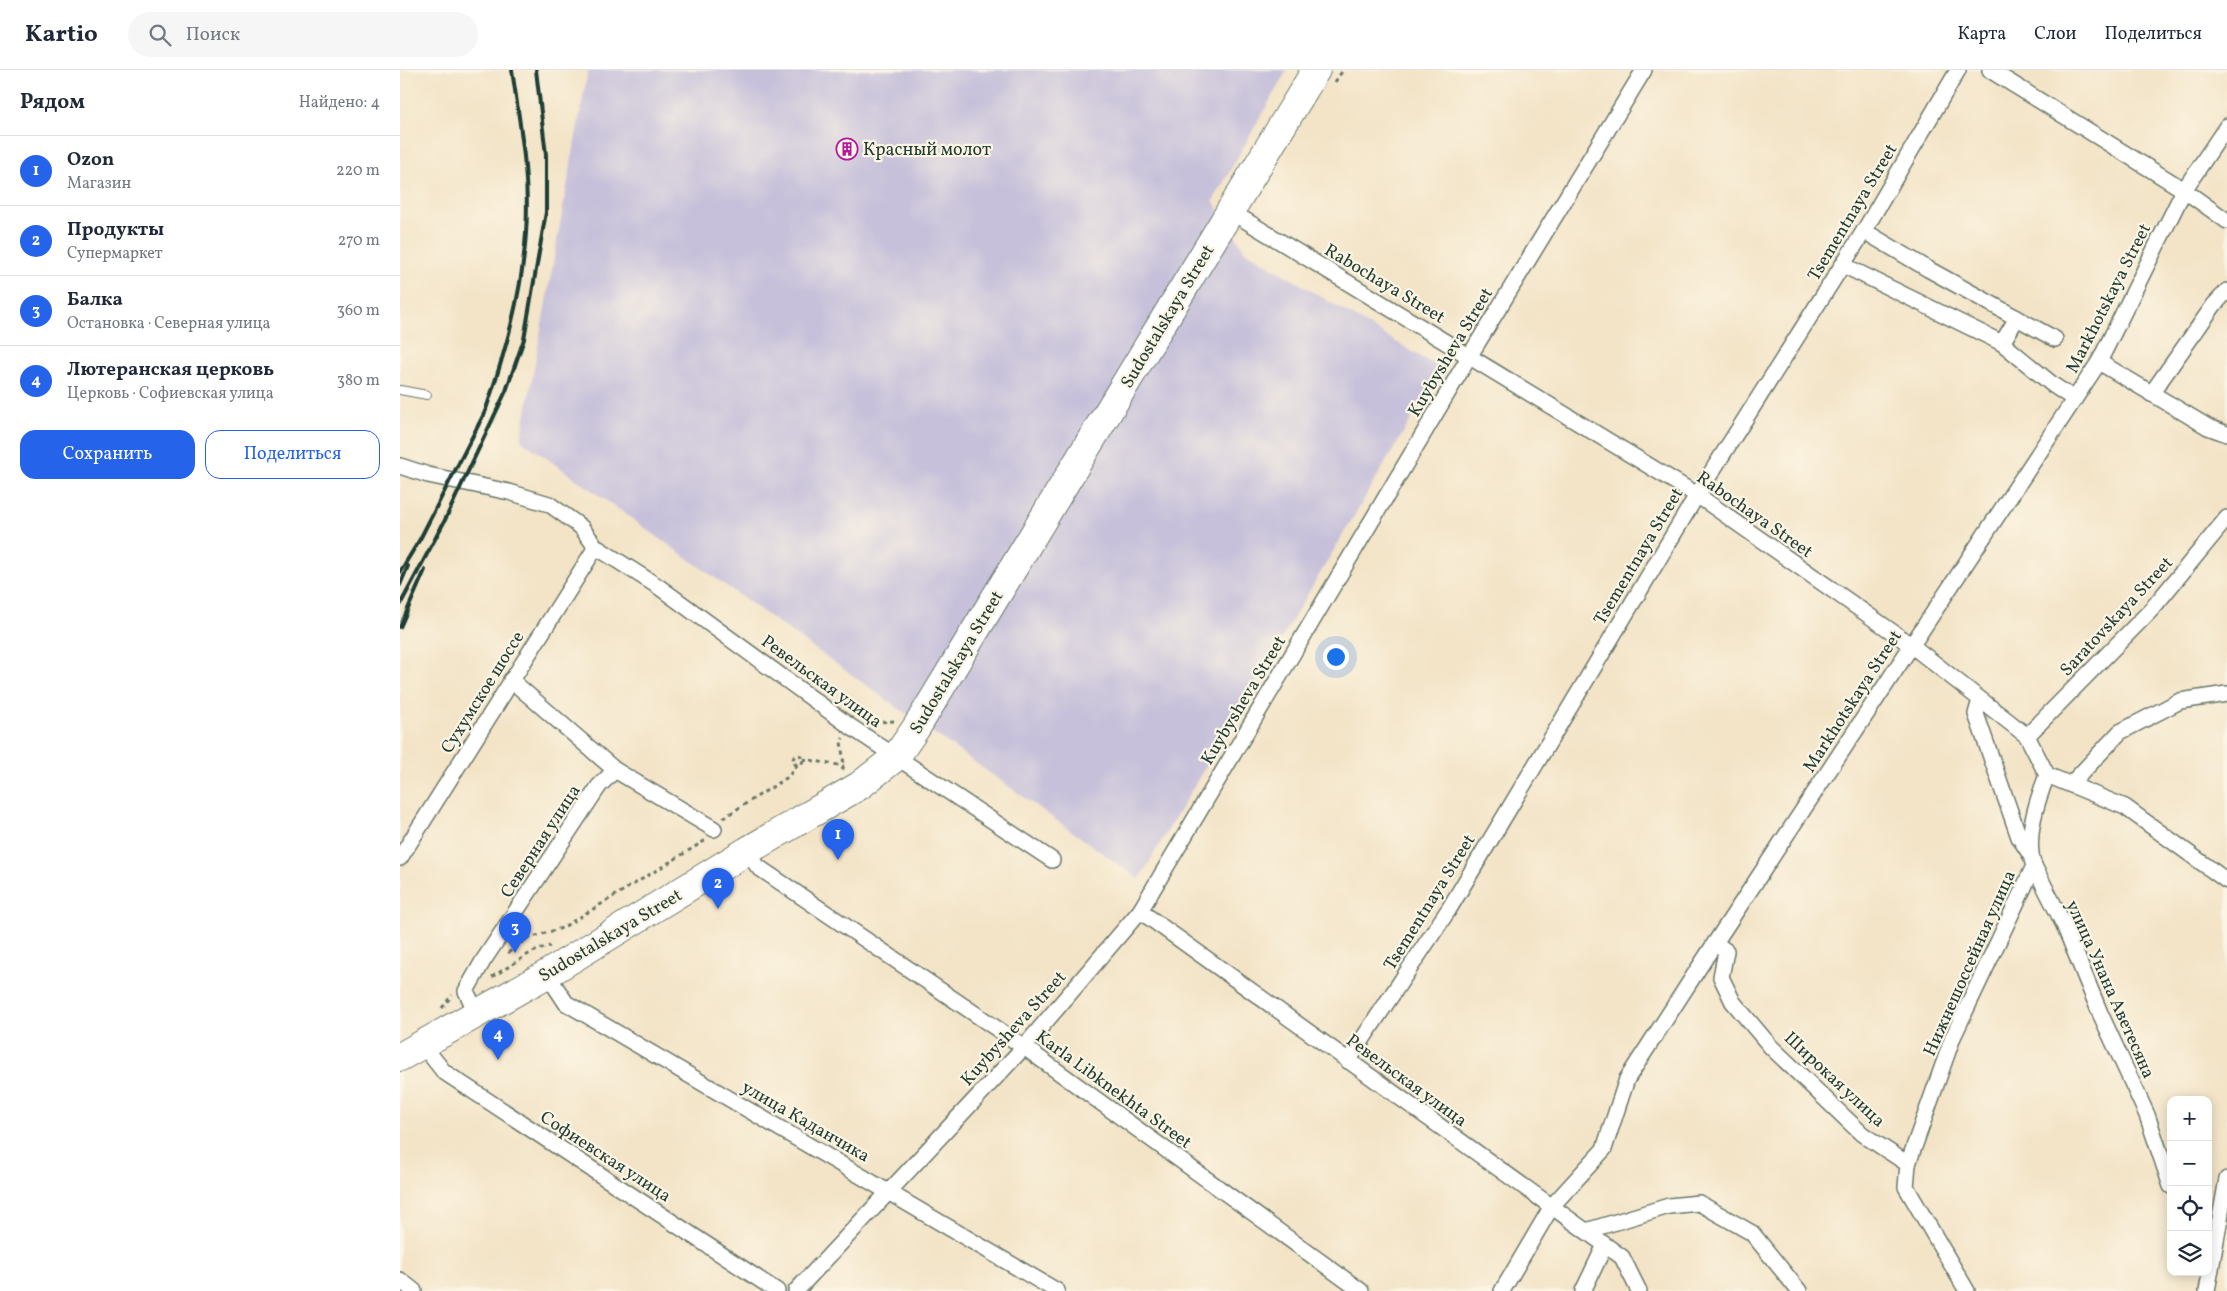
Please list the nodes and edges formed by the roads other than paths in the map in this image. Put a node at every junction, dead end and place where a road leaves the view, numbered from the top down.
1 (1644, 70) edge
2 (1958, 70) edge
3 (1990, 70) edge
4 (1324, 78) edge
5 (2227, 126) edge
6 (2184, 190) junction
7 (1230, 211) junction
8 (2227, 221) edge
9 (1864, 231) junction
10 (1844, 265) junction
11 (2227, 291) edge
12 (2017, 318) junction
13 (2055, 339) dead end
14 (2002, 343) junction
15 (1469, 357) junction
16 (2099, 362) junction
17 (400, 390) edge
18 (2151, 394) junction
19 (427, 395) dead end
20 (2074, 399) junction
21 (2227, 434) edge
22 (400, 466) edge
23 (1697, 495) junction
24 (2227, 518) edge
25 (596, 547) junction
26 (1911, 645) junction
27 (511, 680) junction
28 (2227, 694) edge
29 (1980, 700) junction
30 (2027, 736) junction
31 (896, 757) junction
32 (615, 770) junction
33 (2047, 775) junction
34 (2071, 784) junction
35 (714, 829) road end
36 (747, 851) junction
37 (400, 858) edge
38 (1052, 860) dead end
39 (2032, 860) junction
40 (2227, 881) edge
41 (1140, 911) junction
42 (1715, 943) junction
43 (547, 974) junction
44 (477, 1014) junction
45 (1024, 1047) junction
46 (411, 1050) edge
47 (1348, 1061) junction
48 (1908, 1164) junction
49 (2167, 1174) edge
50 (2227, 1179) edge
51 (890, 1191) junction
52 (1552, 1206) junction
53 (1586, 1231) junction
54 (2212, 1243) edge
55 (1606, 1245) junction
56 (2208, 1276) edge
57 (400, 1280) edge
58 (414, 1291) edge
59 (777, 1291) edge
60 (796, 1291) edge
61 (1057, 1291) edge
62 (1361, 1291) edge
63 (1502, 1291) edge
64 (1583, 1291) edge
65 (1639, 1291) edge
66 (1799, 1291) edge
67 (1967, 1291) edge
68 (2207, 1291) edge

1 - 15 street, Kuybysheva Street
2 - 9 street, Tsementnaya Street
3 - 6 street
4 - 7 highway, Sudostalskaya Street
5 - 6 street, Markhotskaya Street
6 - 8 street
6 - 16 street, Markhotskaya Street
7 - 15 street, Rabochaya Street
7 - 31 highway, Sudostalskaya Street
9 - 10 street, Tsementnaya Street
9 - 12 street
10 - 14 street
10 - 23 street, Tsementnaya Street
11 - 18 street
12 - 13 street
12 - 14 street
14 - 20 street
15 - 23 street, Rabochaya Street
15 - 41 street, Kuybysheva Street
16 - 18 street
16 - 20 street, Markhotskaya Street
17 - 19 lane
18 - 21 street
20 - 26 street, Markhotskaya Street
22 - 25 street, Ревельская улица
23 - 26 street, Rabochaya Street
23 - 47 street, Tsementnaya Street
24 - 30 street, Saratovskaya Street
25 - 27 street, Сухумское шоссе
25 - 31 street, Ревельская улица
26 - 29 street, Rabochaya Street
26 - 42 street, Markhotskaya Street
27 - 32 street
27 - 37 street, Сухумское шоссе
28 - 34 street
29 - 30 street, Rabochaya Street
29 - 39 street, улица Унана Аветесяна
30 - 33 street, Rabochaya Street
31 - 36 highway, Sudostalskaya Street
31 - 38 street, Ревельская улица
32 - 35 street
32 - 44 street, Северная улица
33 - 34 street
33 - 39 street, Нижнешоссейная улица
34 - 40 street
36 - 43 highway, Sudostalskaya Street
36 - 45 street, Karla Libknekhta Street
39 - 48 street, Нижнешоссейная улица
39 - 49 street, улица Унана Аветесяна
41 - 45 street, Kuybysheva Street
41 - 47 street, Ревельская улица
42 - 48 street, Широкая улица
42 - 52 street, Markhotskaya Street
43 - 44 highway, Sudostalskaya Street
43 - 51 street, улица Каданчика
44 - 46 highway, Sudostalskaya Street
45 - 51 street, Kuybysheva Street
45 - 62 street, Karla Libknekhta Street
46 - 59 street, Софиевская улица
47 - 52 street, Ревельская улица
48 - 67 street
50 - 54 street
51 - 60 street, Kuybysheva Street
51 - 61 street, улица Каданчика
52 - 53 street, Ревельская улица
52 - 63 street, Markhotskaya Street
53 - 55 street, Ревельская улица
53 - 66 street
55 - 64 street
55 - 65 street, Ревельская улица
56 - 68 street
57 - 58 street

